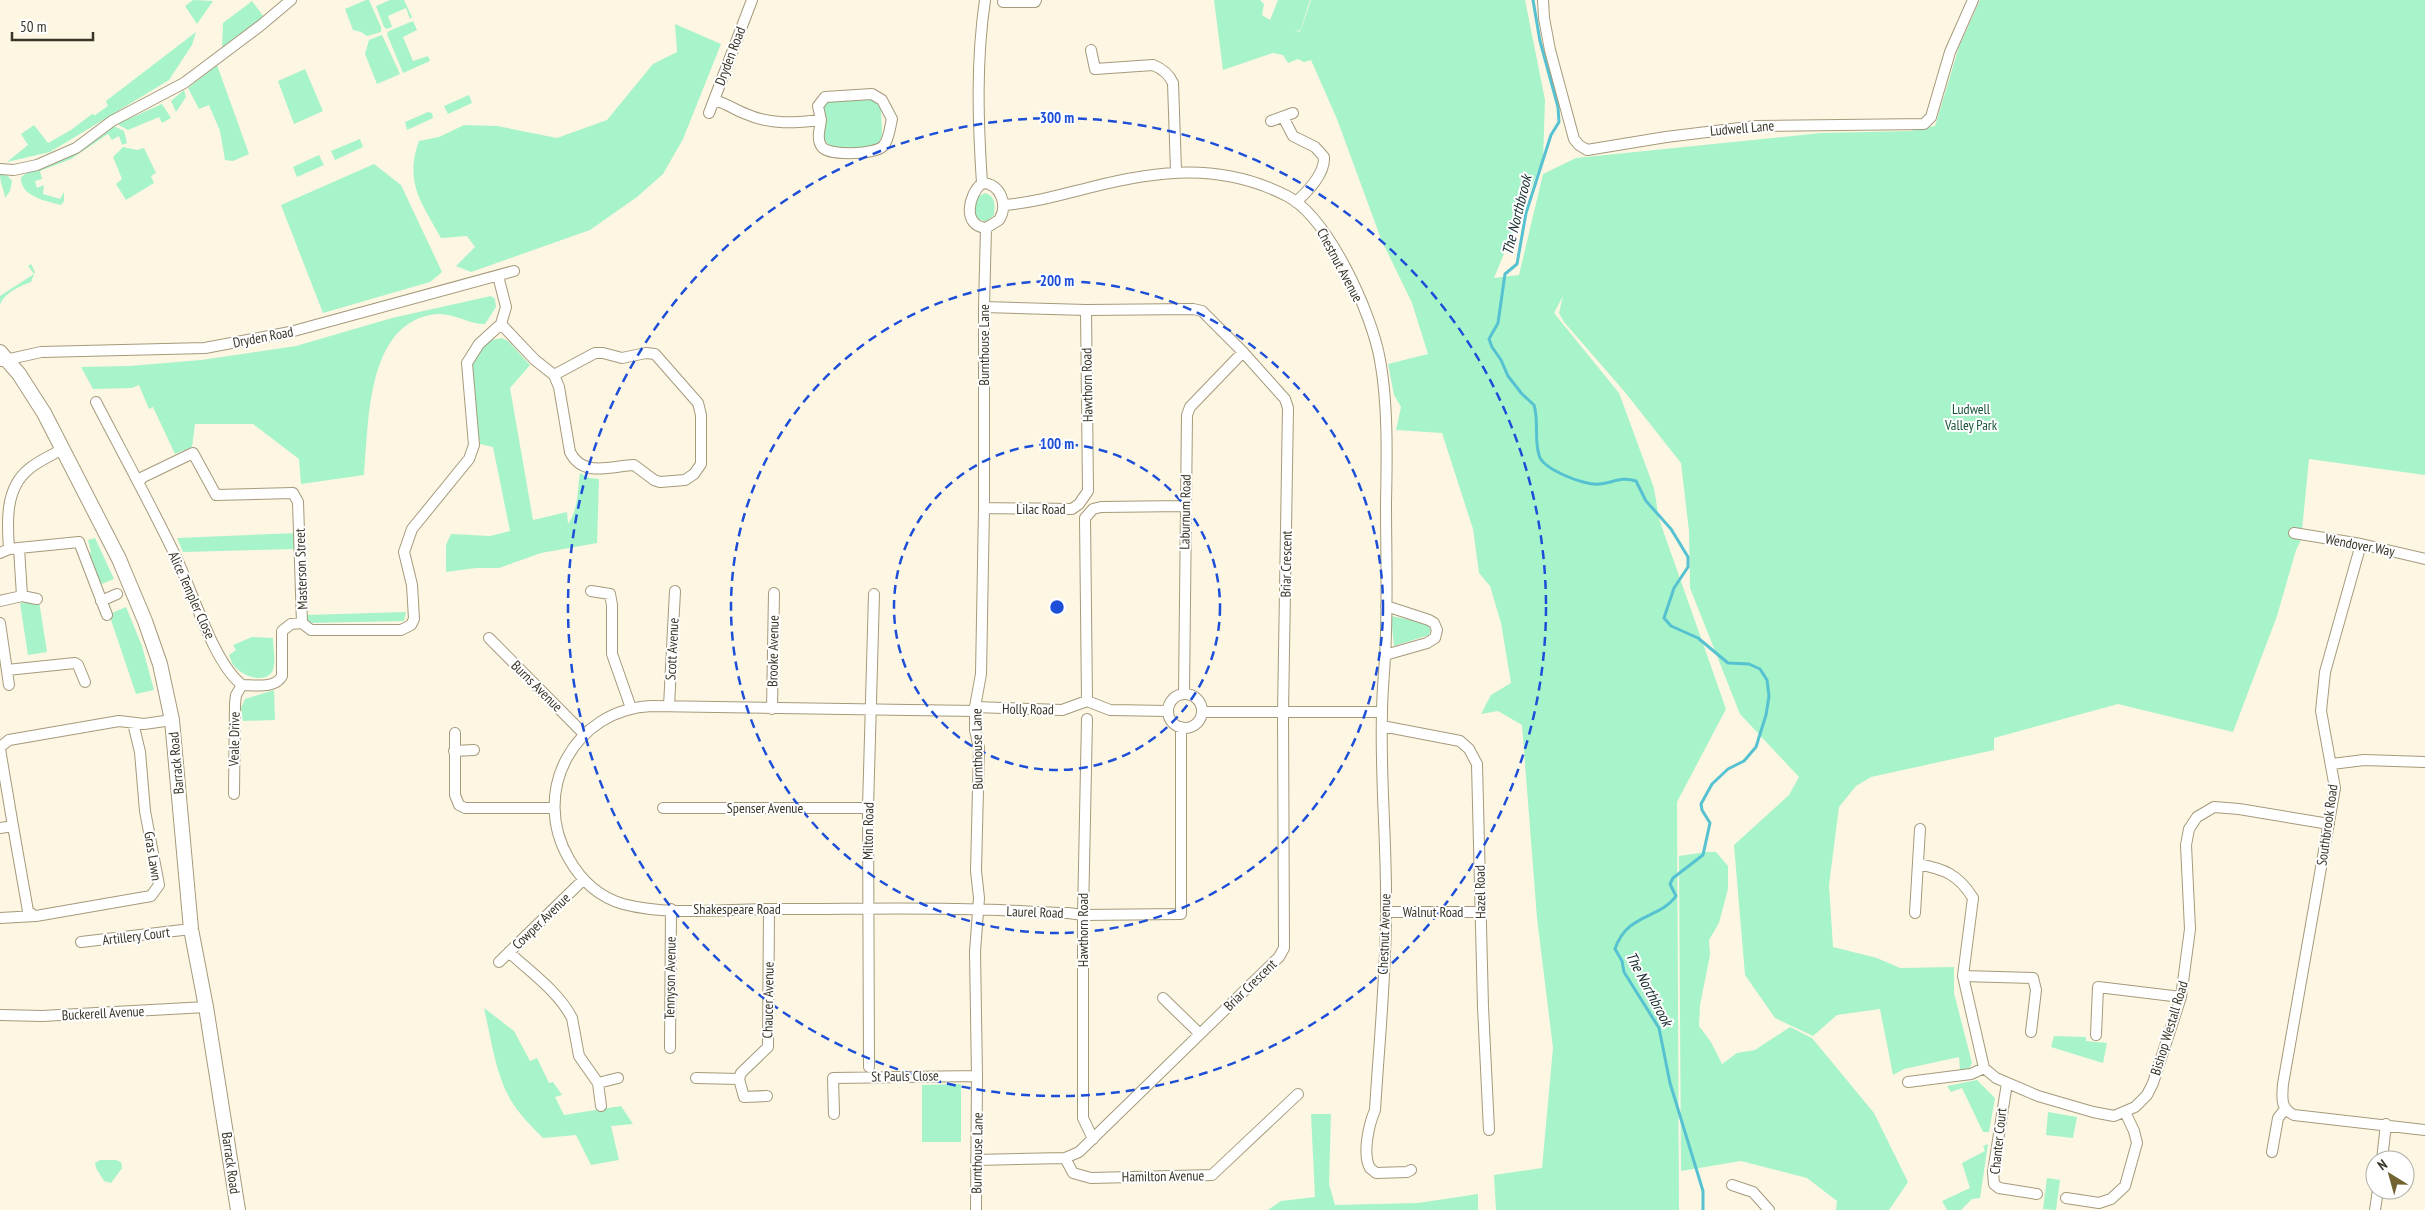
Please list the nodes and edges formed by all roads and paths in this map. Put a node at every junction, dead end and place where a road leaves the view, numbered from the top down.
1 (291, 0) edge
2 (752, 0) edge
3 (986, 0) edge
4 (1036, 0) edge
5 (1543, 0) edge
6 (1973, 0) edge
7 (1003, 2) dead end
8 (1091, 50) dead end
9 (714, 100) junction
10 (709, 112) dead end
11 (821, 120) junction
12 (1271, 121) dead end
13 (0, 170) edge
14 (1176, 171) junction
15 (982, 183) junction
16 (1296, 202) junction
17 (1003, 205) junction
18 (986, 228) junction
19 (514, 271) dead end
20 (498, 276) junction
21 (984, 307) junction
22 (1086, 310) junction
23 (501, 324) junction
24 (1243, 352) junction
25 (2, 358) edge
26 (554, 375) junction
27 (96, 402) dead end
28 (62, 449) junction
29 (139, 482) junction
30 (1088, 490) joint
31 (1185, 506) junction
32 (984, 508) junction
33 (2294, 533) dead end
34 (2361, 544) junction
35 (10, 550) edge
36 (2425, 559) edge
37 (591, 591) dead end
38 (675, 591) dead end
39 (118, 594) dead end
40 (774, 594) dead end
41 (874, 594) dead end
42 (22, 596) junction
43 (37, 599) dead end
44 (0, 601) edge
45 (101, 601) junction
46 (1386, 606) junction
47 (107, 615) dead end
48 (0, 623) edge
49 (302, 623) junction
50 (489, 638) dead end
51 (1385, 655) junction
52 (7, 670) junction
53 (85, 682) dead end
54 (242, 685) junction
55 (10, 686) dead end
56 (1184, 694) junction
57 (1087, 701) junction
58 (669, 706) junction
59 (631, 708) junction
60 (772, 709) junction
61 (975, 709) junction
62 (872, 710) junction
63 (1168, 711) junction
64 (1202, 712) junction
65 (1283, 712) junction
66 (1382, 712) junction
67 (1087, 719) dead end
68 (172, 720) junction
69 (132, 723) junction
70 (1382, 726) junction
71 (1181, 727) junction
72 (455, 733) dead end
73 (584, 734) junction
74 (0, 748) edge
75 (474, 750) dead end
76 (454, 751) junction
77 (2425, 762) edge
78 (2332, 764) junction
79 (234, 794) dead end
80 (554, 808) junction
81 (663, 808) dead end
82 (868, 808) junction
83 (2330, 824) junction
84 (13, 826) junction
85 (0, 828) edge
86 (1920, 829) dead end
87 (1918, 864) junction
88 (583, 880) junction
89 (769, 908) junction
90 (671, 909) junction
91 (867, 909) junction
92 (978, 910) junction
93 (1386, 912) junction
94 (1480, 912) junction
95 (1915, 913) dead end
96 (32, 914) junction
97 (1083, 915) junction
98 (0, 918) edge
99 (191, 928) junction
100 (81, 942) dead end
101 (509, 952) junction
102 (499, 962) dead end
103 (1963, 972) junction
104 (2181, 997) junction
105 (1163, 998) dead end
106 (206, 1007) junction
107 (0, 1015) edge
108 (2031, 1032) dead end
109 (1200, 1034) junction
110 (2096, 1035) dead end
111 (670, 1048) dead end
112 (869, 1067) dead end
113 (1984, 1068) junction
114 (977, 1076) junction
115 (618, 1078) dead end
116 (696, 1078) dead end
117 (739, 1079) junction
118 (1908, 1082) dead end
119 (598, 1083) junction
120 (2006, 1083) junction
121 (1298, 1094) dead end
122 (767, 1096) dead end
123 (601, 1106) dead end
124 (2285, 1109) junction
125 (2124, 1112) junction
126 (834, 1114) dead end
127 (2386, 1124) junction
128 (1489, 1130) dead end
129 (2425, 1130) edge
130 (1093, 1139) junction
131 (2383, 1150) edge
132 (2272, 1152) dead end
133 (1065, 1158) junction
134 (976, 1160) junction
135 (1411, 1170) dead end
136 (1732, 1185) dead end
137 (2037, 1194) dead end
138 (2066, 1198) dead end
139 (238, 1210) edge
140 (976, 1210) edge
141 (1769, 1210) edge

1 - 13 street
2 - 9 street, Dryden Road
3 - 15 street
4 - 7 street
5 - 6 street, Ludwell Lane
8 - 14 street
9 - 10 street, Dryden Road
9 - 11 street
11 - 11 street
12 - 16 street
14 - 16 street, Chestnut Avenue
14 - 17 street, Chestnut Avenue
15 - 17 street
15 - 18 street
16 - 46 street, Chestnut Avenue
17 - 18 street
18 - 21 street, Burnthouse Lane
19 - 20 street, Dryden Road
20 - 23 street
20 - 25 street, Dryden Road
21 - 22 street, Briar Crescent
21 - 32 street, Burnthouse Lane
22 - 24 street, Briar Crescent
22 - 30 street, Hawthorn Road
23 - 26 street
23 - 49 street, Masterson Street
24 - 31 street, Laburnum Road
24 - 65 street, Briar Crescent
25 - 28 street, Barrack Road
26 - 26 street
27 - 29 street, Alice Templer Close
28 - 35 street
28 - 68 street, Barrack Road
29 - 49 street, Masterson Street
29 - 54 street, Alice Templer Close
30 - 32 street, Lilac Road
31 - 56 street, Laburnum Road
31 - 57 street, Lilac Road
32 - 61 street, Burnthouse Lane
33 - 34 street, Wendover Way
34 - 36 street, Wendover Way
34 - 78 street, Southbrook Road
35 - 42 street
35 - 45 street
37 - 59 street
38 - 58 street, Scott Avenue
39 - 45 street
40 - 60 street, Brooke Avenue
41 - 62 street, Milton Road
42 - 43 street
42 - 44 street
45 - 47 street
46 - 51 street, Chestnut Avenue
46 - 51 street
48 - 52 street
49 - 54 street
50 - 73 street, Burns Avenue
51 - 66 street, Chestnut Avenue
52 - 53 street
52 - 55 street
54 - 79 street, Veale Drive
56 - 63 street
56 - 64 street
57 - 61 street, Holly Road
57 - 63 street
58 - 59 street, Shakespeare Road
58 - 60 street, Shakespeare Road
59 - 73 street, Shakespeare Road
60 - 62 street, Shakespeare Road
61 - 62 street, Shakespeare Road
61 - 92 street, Burnthouse Lane
62 - 82 street, Milton Road
63 - 71 street
64 - 65 street
64 - 71 street
65 - 66 street
65 - 109 street, Briar Crescent
66 - 70 street, Chestnut Avenue
67 - 97 street, Hawthorn Road
68 - 69 street
68 - 99 street, Barrack Road
69 - 74 street
69 - 96 street, Gras Lawn
70 - 93 street, Chestnut Avenue
70 - 94 street, Hazel Road
71 - 97 street, Laurel Road
72 - 76 street
73 - 80 street, Shakespeare Road
74 - 84 street
75 - 76 street
76 - 80 street
77 - 78 street
78 - 83 street, Southbrook Road
80 - 88 street, Shakespeare Road
81 - 82 street, Spenser Avenue
82 - 91 street, Milton Road
83 - 104 street, Bishop Westall Road
83 - 124 street, Southbrook Road
84 - 85 street
84 - 96 street
86 - 87 street
87 - 95 street
87 - 103 street
88 - 90 street, Shakespeare Road
88 - 101 street, Cowper Avenue
89 - 90 street, Shakespeare Road
89 - 91 street, Shakespeare Road
89 - 117 street, Chaucer Avenue
90 - 111 street, Tennyson Avenue
91 - 92 street, Shakespeare Road
91 - 112 street, Milton Road
92 - 97 street, Laurel Road
92 - 114 street, Burnthouse Lane
93 - 94 street, Walnut Road
93 - 135 street, Chestnut Avenue
94 - 128 street, Hazel Road
96 - 98 street, Gras Lawn
97 - 130 street, Hawthorn Road
99 - 100 street, Artillery Court
99 - 106 street, Barrack Road
101 - 102 street, Cowper Avenue
101 - 119 street
103 - 108 street
103 - 113 street
104 - 110 street
104 - 125 street, Bishop Westall Road
105 - 109 street
106 - 107 street, Buckerell Avenue
106 - 139 street, Barrack Road
109 - 130 street, Briar Crescent
113 - 118 street
113 - 120 street
114 - 126 street, St Pauls Close
114 - 134 street, Burnthouse Lane
115 - 119 street
116 - 117 street
117 - 122 street
119 - 123 street
120 - 125 street
120 - 137 street, Chanter Court
121 - 133 street, Hamilton Avenue
124 - 127 street
124 - 132 street, Southbrook Road
125 - 138 street
127 - 129 street
127 - 131 street
130 - 133 street, Briar Crescent
133 - 134 street, Briar Crescent
134 - 140 street, Burnthouse Lane
136 - 141 street

